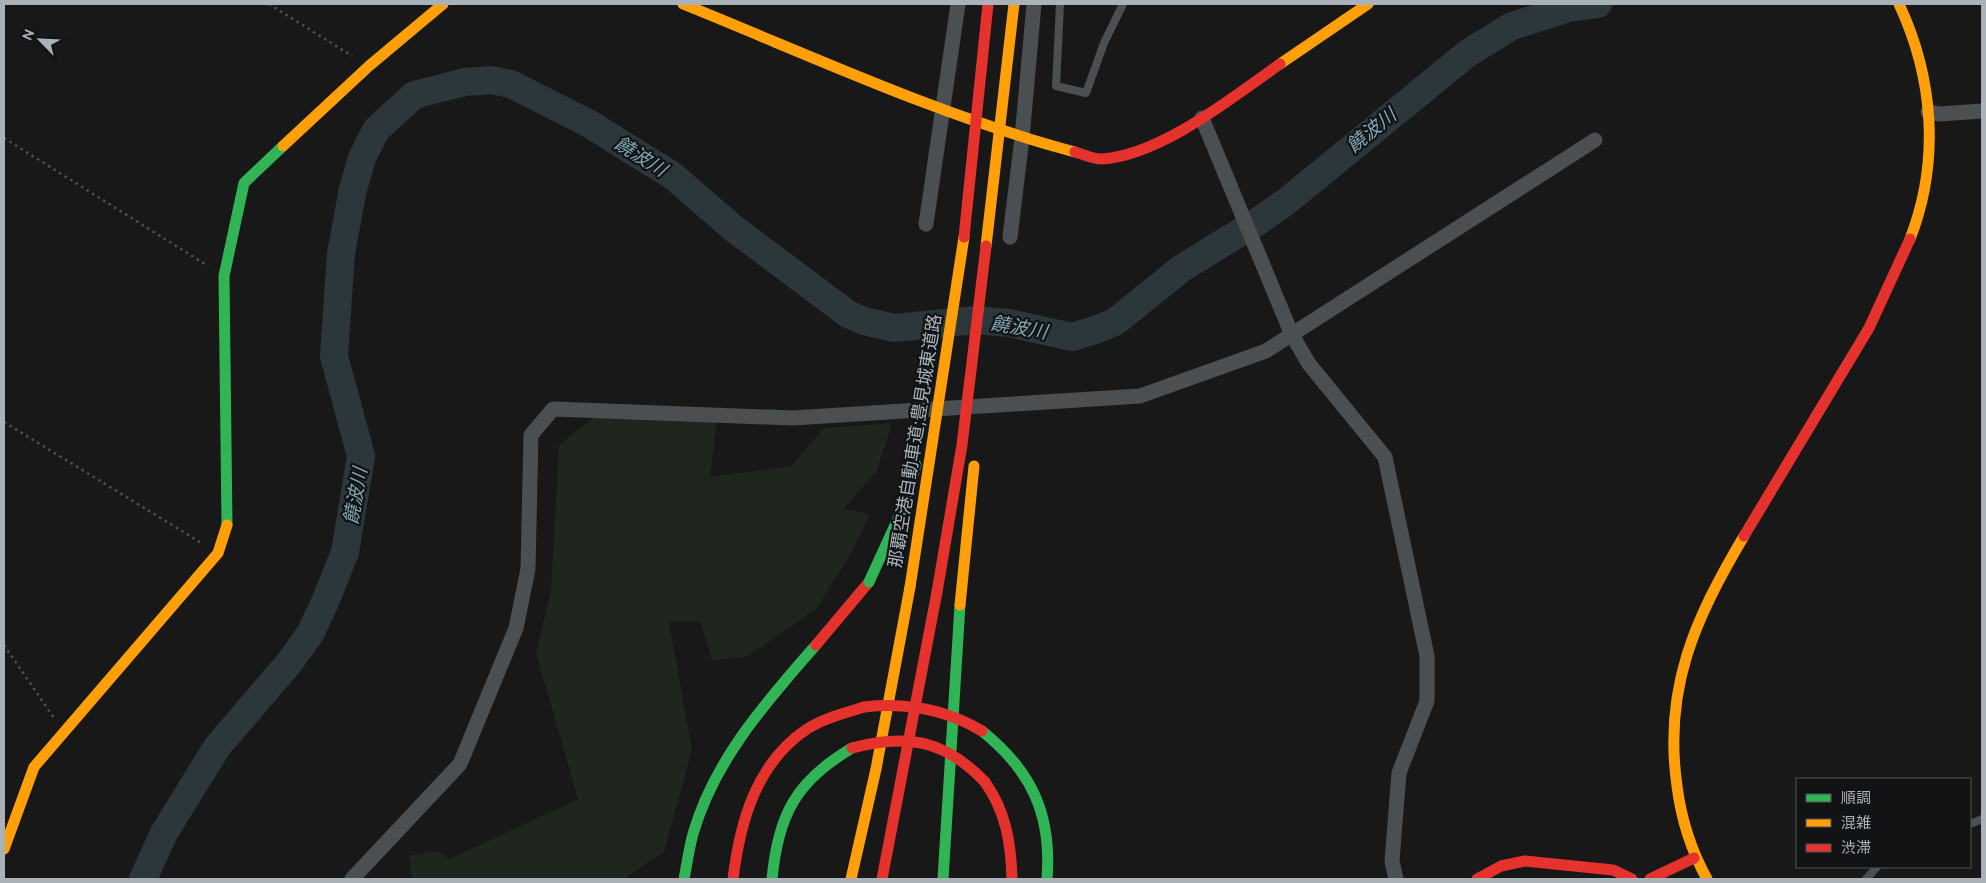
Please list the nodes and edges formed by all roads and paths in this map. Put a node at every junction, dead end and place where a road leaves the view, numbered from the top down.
1 (269, 4) edge
2 (443, 4) edge
3 (682, 4) edge
4 (958, 4) edge
5 (988, 4) edge
6 (1014, 4) edge
7 (1034, 4) edge
8 (1060, 4) edge
9 (1123, 4) edge
10 (1368, 4) edge
11 (1899, 4) edge
12 (986, 24) junction
13 (369, 66) junction
14 (943, 109) junction
15 (1982, 111) edge
16 (1928, 112) junction
17 (1202, 118) junction
18 (4, 138) edge
19 (1022, 138) junction
20 (1594, 140) dead end
21 (997, 159) junction
22 (955, 202) dead end
23 (926, 224) dead end
24 (1010, 236) dead end
25 (224, 276) junction
26 (945, 280) dead end
27 (1292, 335) junction
28 (984, 365) dead end
29 (982, 394) dead end
30 (4, 422) edge
31 (979, 423) dead end
32 (976, 452) dead end
33 (218, 553) junction
34 (4, 645) edge
35 (65, 733) junction
36 (4, 849) edge
37 (1694, 858) junction
38 (1876, 868) edge
39 (352, 879) edge
40 (684, 879) edge
41 (733, 879) edge
42 (772, 879) edge
43 (852, 879) edge
44 (882, 879) edge
45 (943, 879) edge
46 (1012, 879) edge
47 (1047, 879) edge
48 (1396, 879) edge
49 (1477, 879) edge
50 (1632, 879) edge
51 (1650, 879) edge
52 (1707, 879) edge
53 (1866, 879) edge

1 - 13 path
2 - 13 main road
3 - 14 main road
4 - 14 street
5 - 12 main road, 那覇空港自動車道;豊見城東道路, bridge
6 - 21 main road, bridge
7 - 19 street
8 - 9 lane
10 - 17 main road
11 - 16 main road
12 - 22 main road, bridge
12 - 43 main road, 那覇空港自動車道;豊見城東道路, bridge
13 - 25 main road
14 - 19 main road
14 - 23 street
15 - 16 street
16 - 37 main road
17 - 19 main road
17 - 27 street
18 - 25 path
19 - 24 street
20 - 27 street
21 - 28 main road, bridge
21 - 44 main road, bridge
25 - 33 main road
26 - 40 main road, bridge
27 - 39 street
27 - 48 street
29 - 31 main road
30 - 33 path
32 - 45 main road, bridge
33 - 35 main road
34 - 35 path
35 - 36 main road
37 - 51 main road
37 - 52 main road
38 - 53 lane
41 - 47 main road, bridge
42 - 46 main road, bridge
49 - 50 main road

